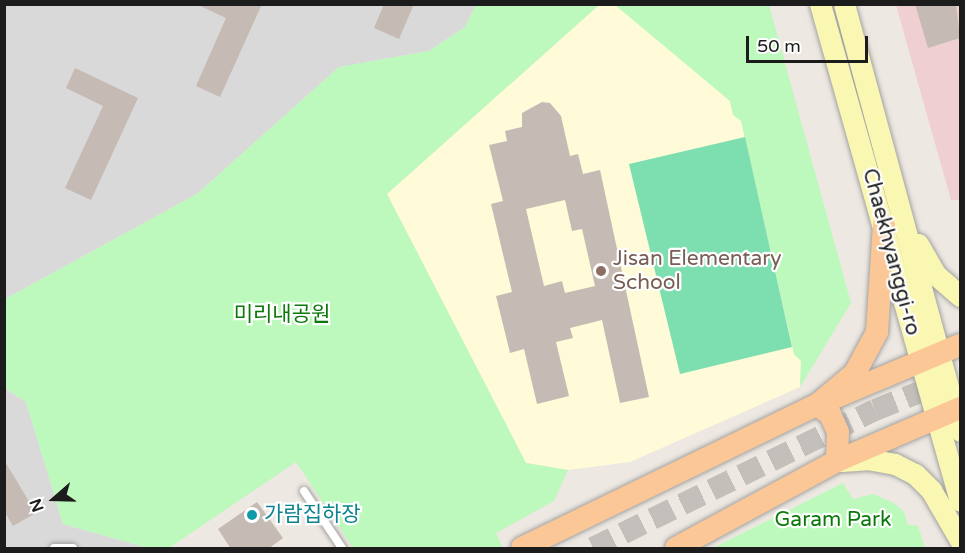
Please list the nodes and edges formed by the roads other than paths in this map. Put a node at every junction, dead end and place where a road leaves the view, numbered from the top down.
1 (820, 4) edge
2 (844, 4) edge
3 (894, 222) junction
4 (960, 296) edge
5 (960, 345) edge
6 (930, 357) junction
7 (817, 405) junction
8 (953, 417) edge
9 (837, 461) junction
10 (304, 491) dead end
11 (960, 501) edge
12 (960, 540) edge
13 (54, 549) edge
14 (73, 549) edge
15 (342, 549) edge
16 (522, 549) edge
17 (676, 549) edge

1 - 3 main road, Chaekhyanggi-ro
2 - 3 main road, Chaekhyanggi-ro
3 - 4 main road
3 - 6 main road, Chaekhyanggi-ro
3 - 7 main road
5 - 6 main road
6 - 7 main road
6 - 8 main road, Chaekhyanggi-ro
7 - 9 main road
7 - 16 main road
8 - 9 main road
8 - 11 main road, Chaekhyanggi-ro
9 - 12 main road
9 - 17 main road
10 - 15 lane
13 - 14 lane

